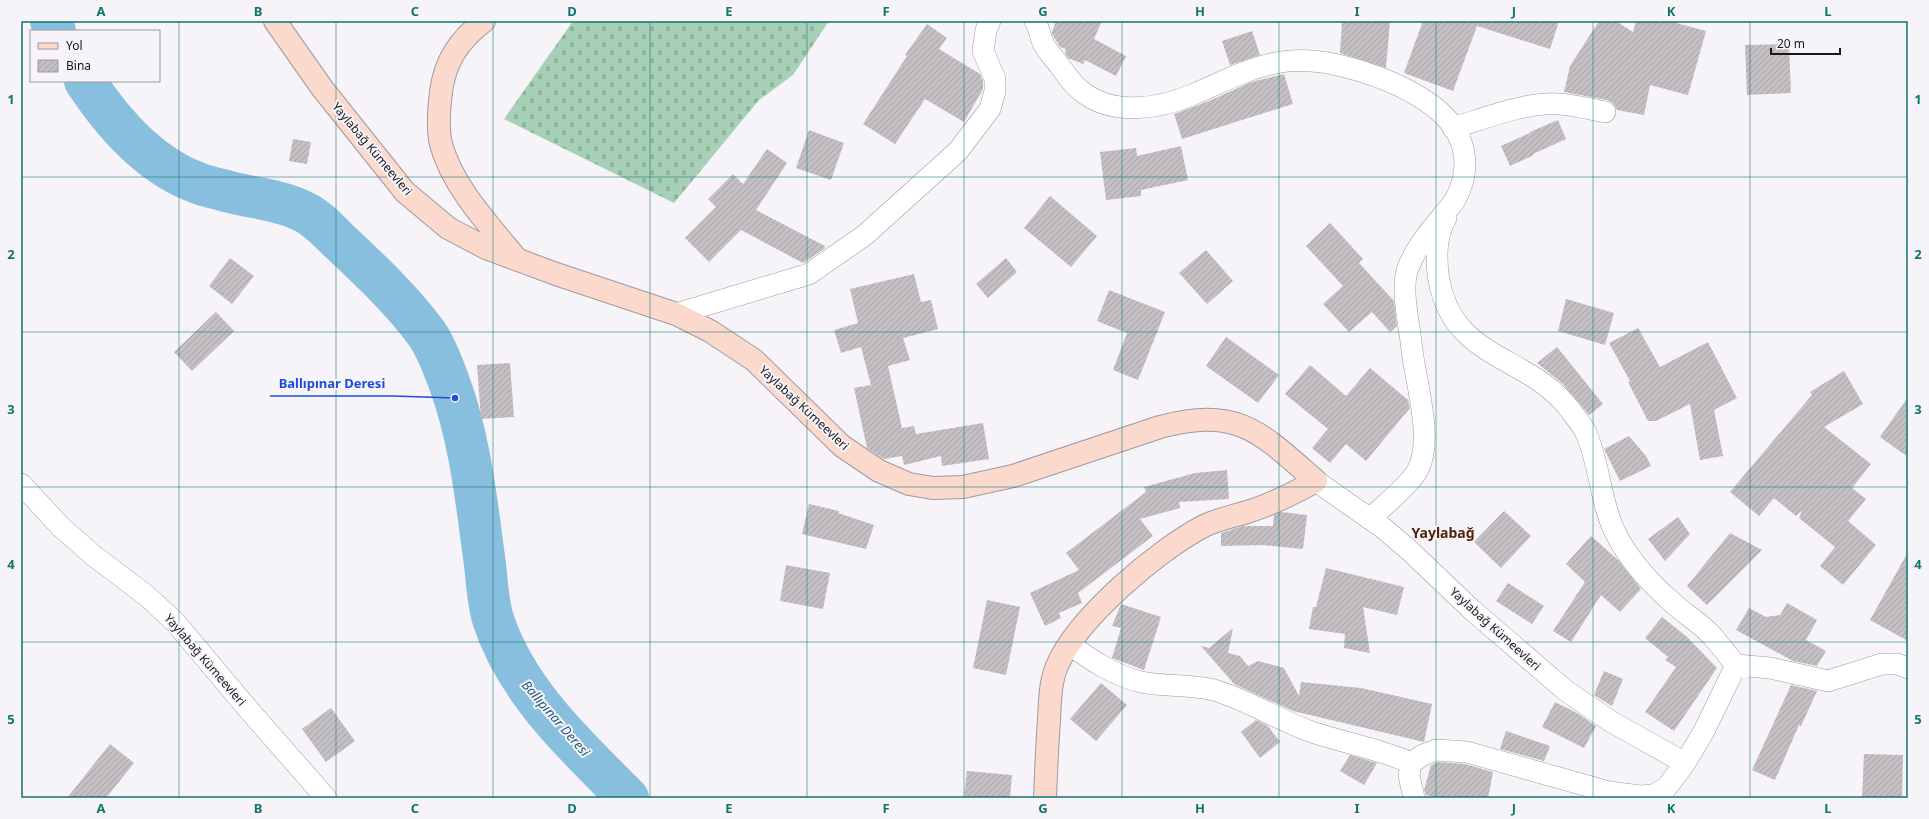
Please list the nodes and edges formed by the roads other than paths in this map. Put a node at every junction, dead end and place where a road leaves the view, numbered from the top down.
1 (275, 21) edge
2 (484, 21) edge
3 (990, 21) edge
4 (1036, 21) edge
5 (1605, 112) dead end
6 (1453, 128) junction
7 (1455, 200) junction
8 (517, 259) junction
9 (676, 314) junction
10 (1316, 481) junction
11 (21, 484) edge
12 (1370, 519) junction
13 (1069, 644) junction
14 (1736, 665) junction
15 (1908, 668) edge
16 (1411, 763) junction
17 (1685, 763) junction
18 (326, 798) edge
19 (1045, 798) edge
20 (1414, 798) edge

1 - 8 street, Yaylabağ Kümeevleri
2 - 8 street
3 - 9 street
4 - 6 street
5 - 6 street
6 - 7 street
7 - 12 street
7 - 14 street
8 - 9 street, Yaylabağ Kümeevleri
9 - 10 street, Yaylabağ Kümeevleri
10 - 12 street, Yaylabağ Kümeevleri
10 - 13 street
11 - 18 street, Yaylabağ Kümeevleri
12 - 17 street, Yaylabağ Kümeevleri
13 - 16 street
13 - 19 street
14 - 15 street
14 - 17 street
16 - 17 street
16 - 20 street

